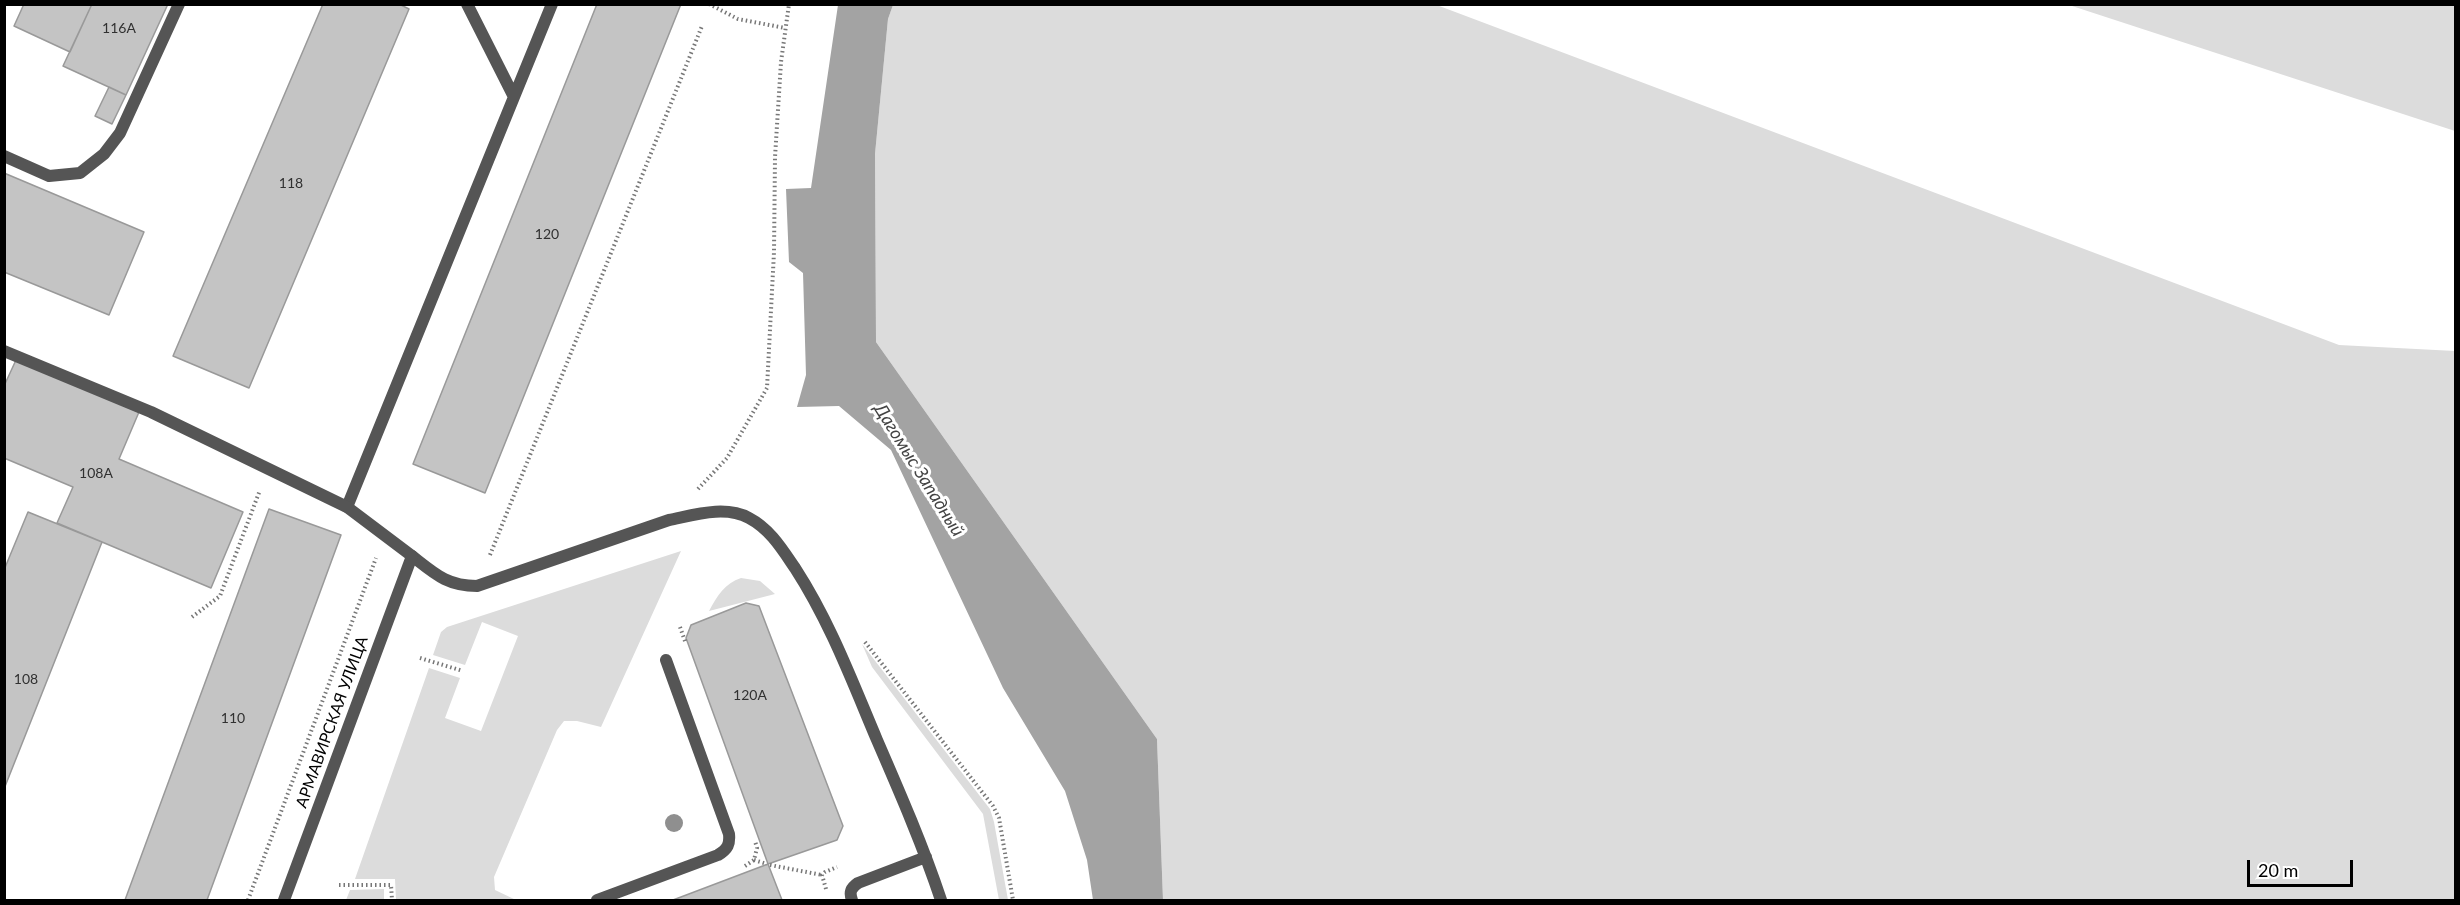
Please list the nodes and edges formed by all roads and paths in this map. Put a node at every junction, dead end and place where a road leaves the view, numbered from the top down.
1 (179, 4) edge
2 (467, 4) edge
3 (552, 4) edge
4 (709, 4) edge
5 (789, 4) edge
6 (702, 26) dead end
7 (785, 28) junction
8 (514, 97) junction
9 (4, 156) edge
10 (4, 351) edge
11 (268, 469) junction
12 (347, 507) junction
13 (669, 520) junction
14 (385, 536) junction
15 (412, 556) junction
16 (477, 586) junction
17 (192, 617) dead end
18 (861, 638) dead end
19 (420, 658) dead end
20 (666, 660) dead end
21 (463, 672) dead end
22 (926, 857) junction
23 (754, 861) dead end
24 (846, 864) dead end
25 (822, 875) junction
26 (339, 885) dead end
27 (826, 890) dead end
28 (248, 900) edge
29 (284, 900) edge
30 (392, 900) edge
31 (597, 900) edge
32 (852, 900) edge
33 (941, 900) edge
34 (1013, 900) edge

1 - 9 street
2 - 8 street
3 - 8 street
4 - 7 path
5 - 7 path
6 - 16 path
7 - 13 path
8 - 12 street
10 - 11 street
11 - 12 street
11 - 17 path
12 - 14 street
13 - 16 street
13 - 22 street
14 - 15 street
14 - 28 path
15 - 16 street
15 - 29 street, АРМАВИРСКАЯ УЛИЦА
18 - 34 path
19 - 21 path
20 - 31 street
22 - 32 street
22 - 33 street
23 - 25 path
24 - 25 path
25 - 27 path
26 - 30 path

